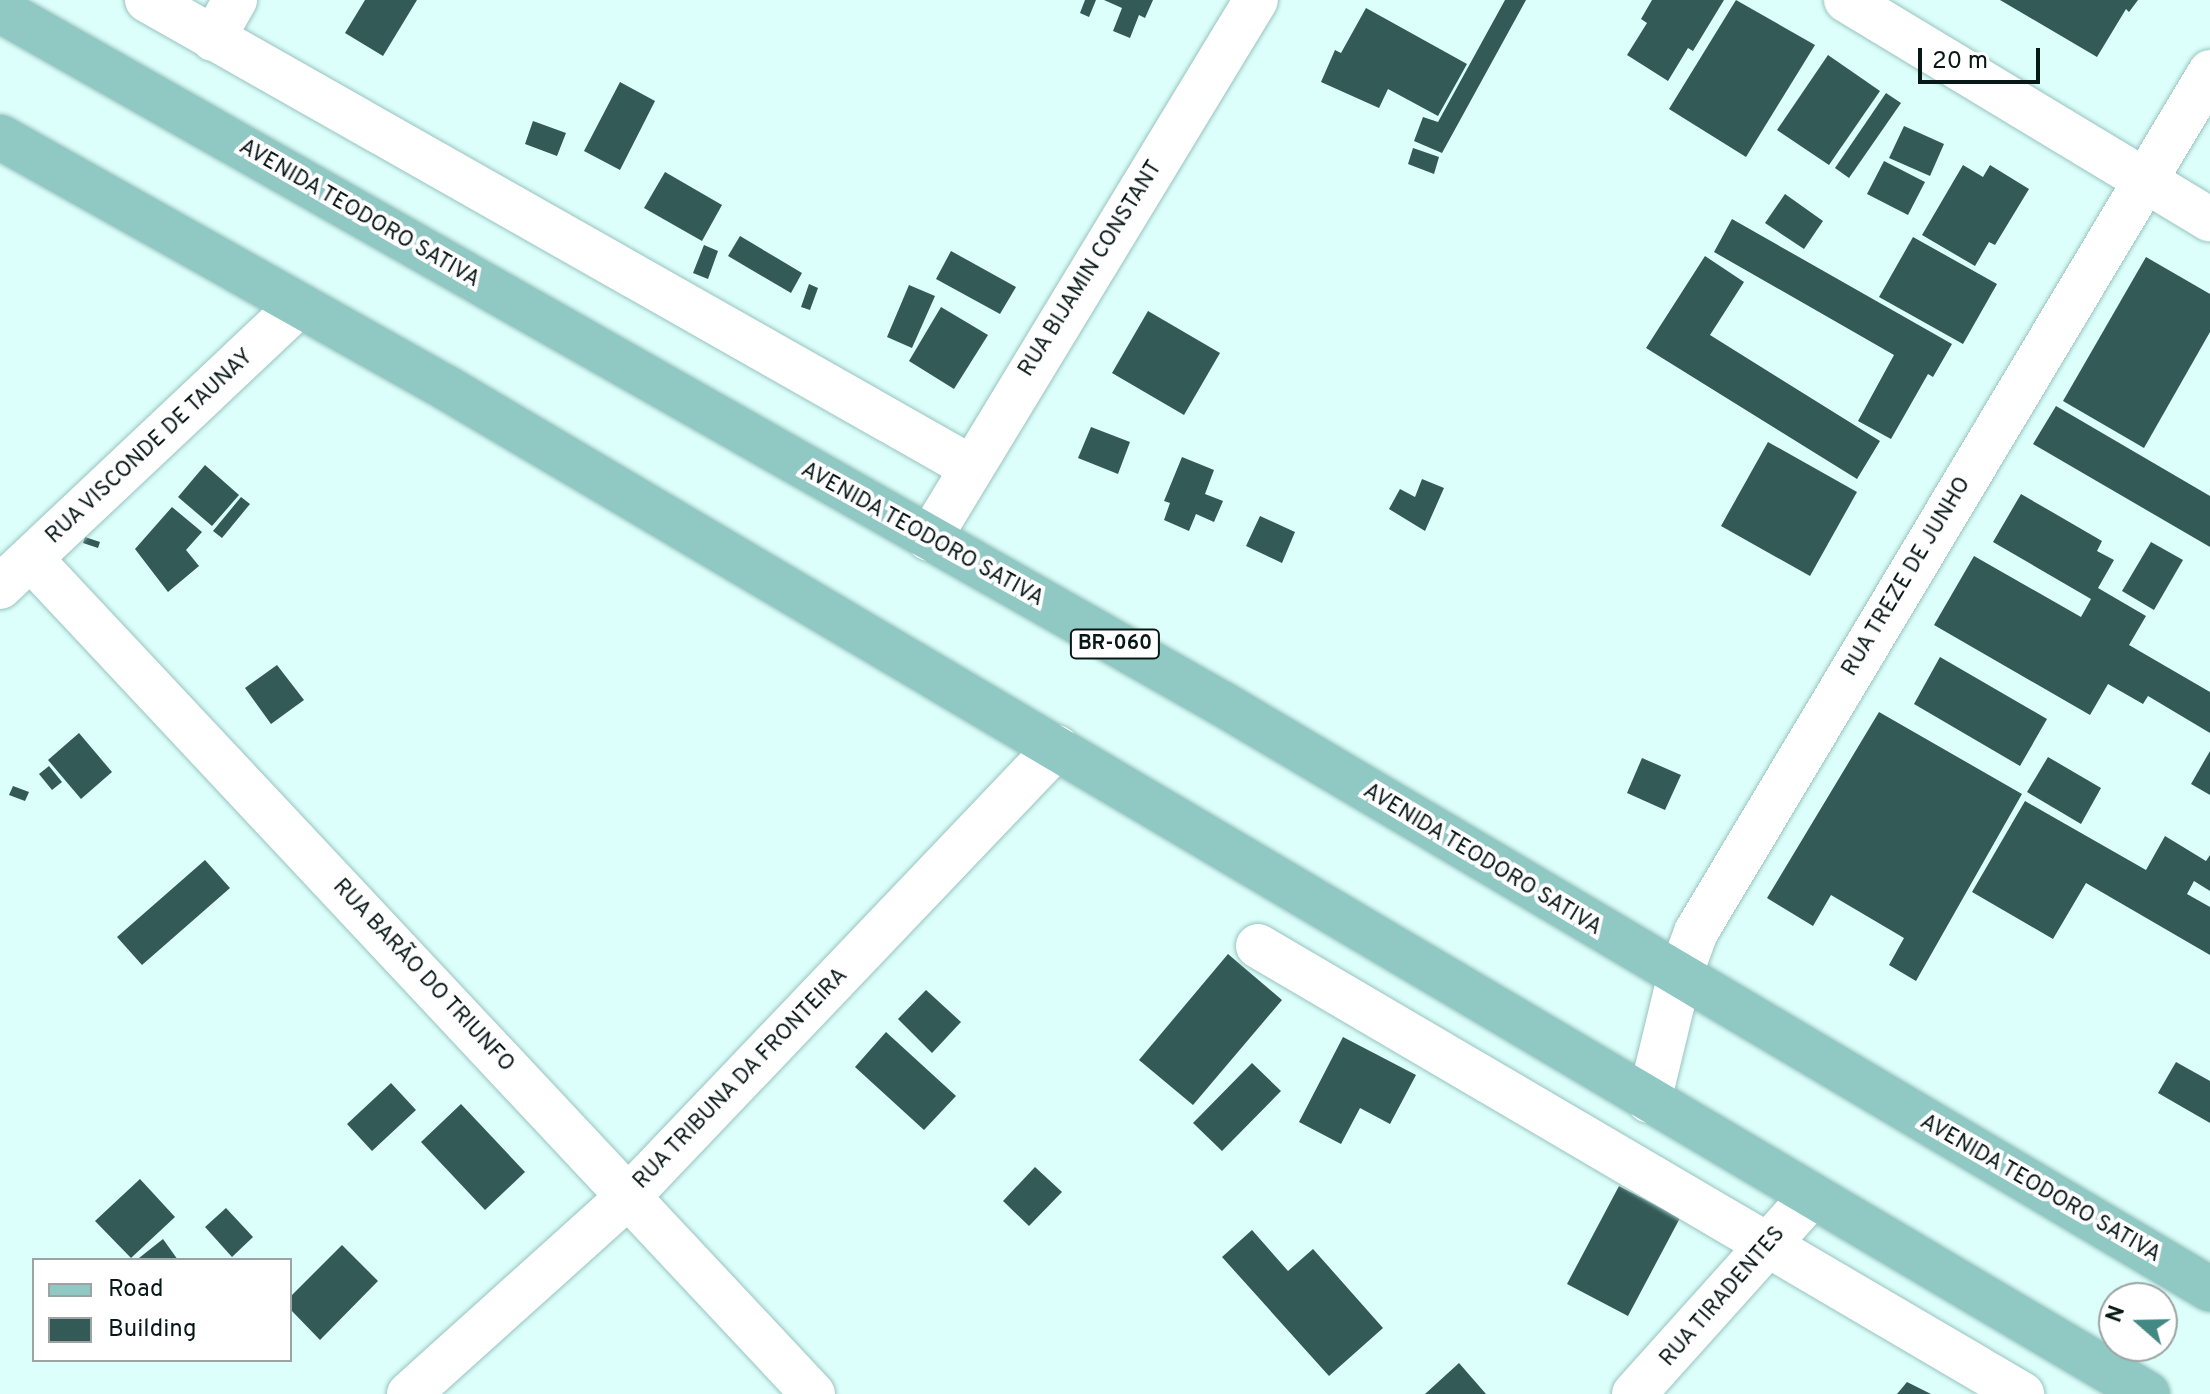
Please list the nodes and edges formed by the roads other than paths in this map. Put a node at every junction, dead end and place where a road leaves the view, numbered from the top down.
1 (147, 0) edge
2 (235, 0) edge
3 (1256, 0) edge
4 (1846, 0) edge
5 (3, 16) edge
6 (213, 39) junction
7 (2210, 72) edge
8 (0, 137) edge
9 (2144, 180) junction
10 (2210, 220) edge
11 (298, 306) junction
12 (969, 466) junction
13 (929, 539) junction
14 (16, 573) edge
15 (1057, 747) junction
16 (1258, 946) dead end
17 (1679, 978) junction
18 (1649, 1101) junction
19 (629, 1196) junction
20 (1810, 1198) junction
21 (1770, 1245) junction
22 (2210, 1289) edge
23 (409, 1394) edge
24 (813, 1394) edge
25 (1634, 1394) edge
26 (2022, 1394) edge
27 (2148, 1394) edge

1 - 6 street
2 - 6 street
3 - 12 street, RUA BIJAMIN CONSTANT
4 - 9 street
5 - 13 main road, AVENIDA TEODORO SATIVA / BR-060
6 - 12 street
7 - 9 street, RUA TREZE DE JUNHO
8 - 11 main road
9 - 10 street
9 - 17 street, RUA TREZE DE JUNHO
11 - 14 street, RUA VISCONDE DE TAUNAY
11 - 15 main road
12 - 13 street, RUA BIJAMIN CONSTANT
13 - 17 main road, AVENIDA TEODORO SATIVA / BR-060
14 - 19 street, RUA BARÃO DO TRIUNFO
15 - 18 main road
15 - 19 street, RUA TRIBUNA DA FRONTEIRA
16 - 21 street
17 - 18 street, RUA TREZE DE JUNHO
17 - 22 main road, AVENIDA TEODORO SATIVA / BR-060
18 - 20 main road
19 - 23 street, RUA TRIBUNA DA FRONTEIRA
19 - 24 street, RUA BARÃO DO TRIUNFO
20 - 21 street, RUA TIRADENTES
20 - 27 main road
21 - 25 street, RUA TIRADENTES
21 - 26 street

